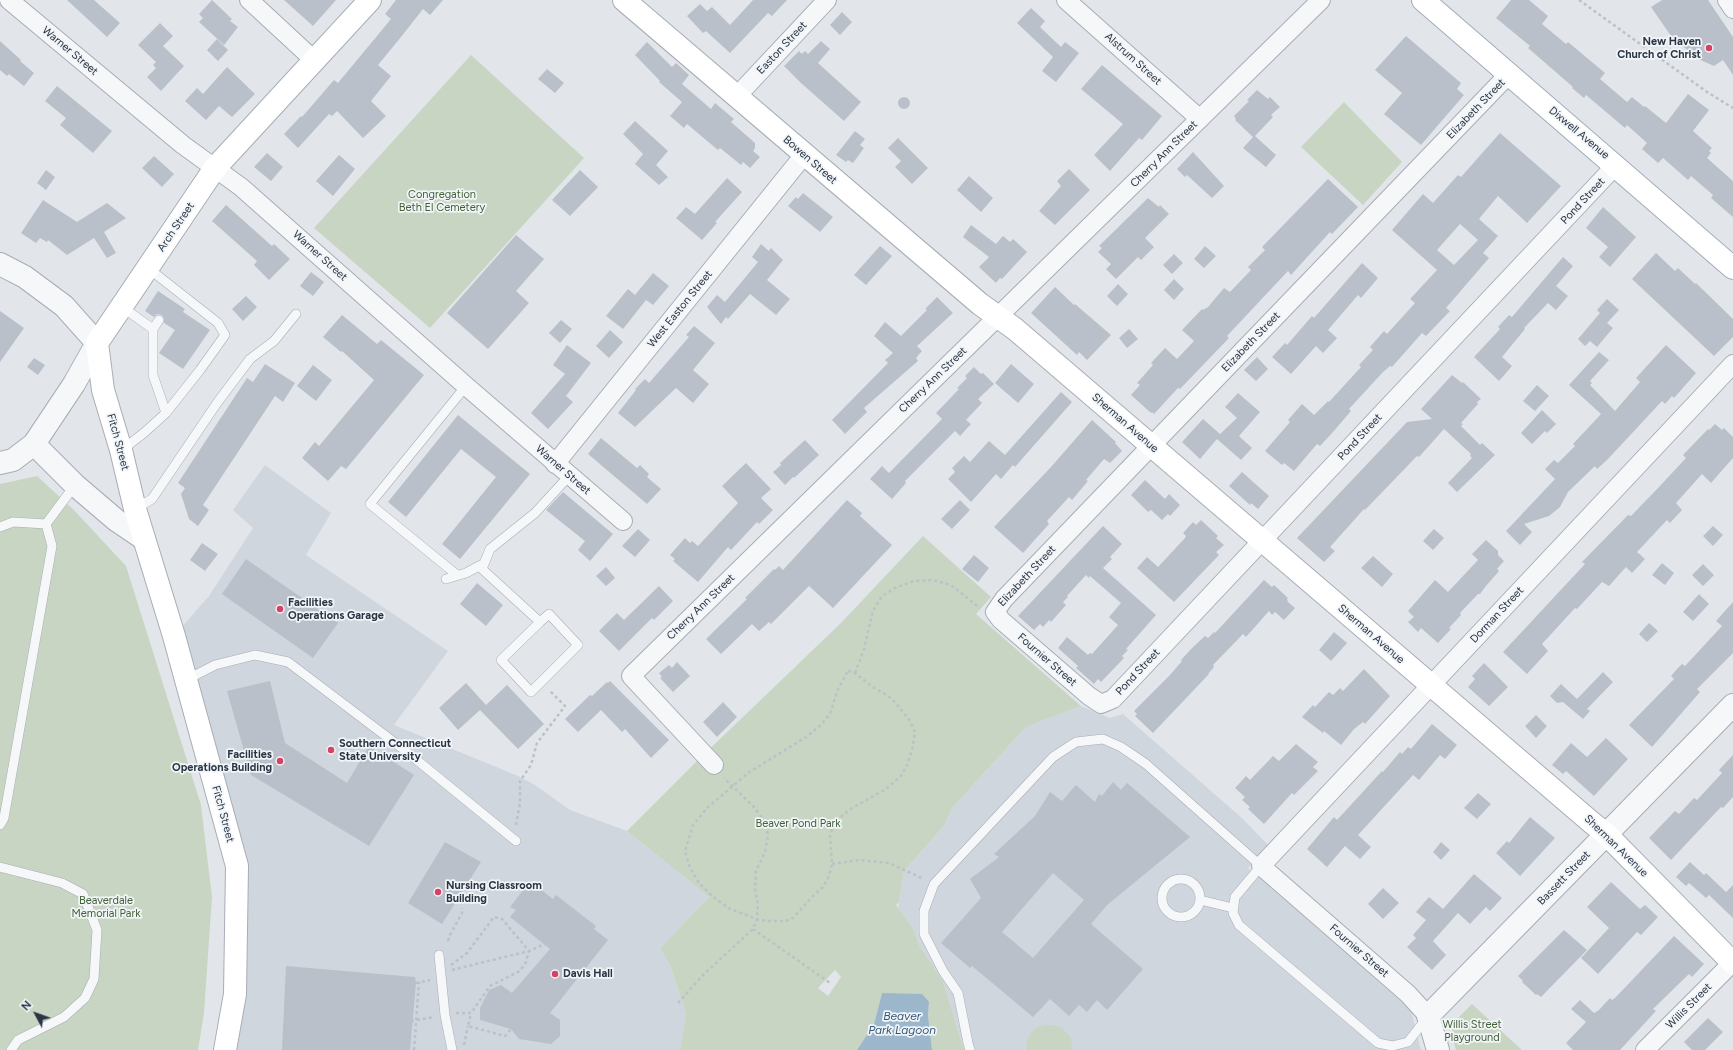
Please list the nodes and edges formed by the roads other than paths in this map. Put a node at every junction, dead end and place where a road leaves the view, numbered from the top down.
1 (10, 0) edge
2 (249, 0) edge
3 (370, 0) edge
4 (624, 0) edge
5 (827, 0) edge
6 (1066, 0) edge
7 (1321, 0) edge
8 (1423, 0) edge
9 (1727, 0) edge
10 (1733, 8) edge
11 (315, 61) junction
12 (1509, 74) junction
13 (737, 96) junction
14 (1200, 119) junction
15 (804, 155) junction
16 (1616, 165) junction
17 (215, 168) junction
18 (0, 264) edge
19 (148, 268) junction
20 (1733, 268) edge
21 (122, 307) junction
22 (296, 314) dead end
23 (998, 317) junction
24 (159, 320) dead end
25 (154, 329) junction
26 (97, 343) junction
27 (1733, 364) edge
28 (466, 386) junction
29 (166, 413) junction
30 (34, 444) junction
31 (1151, 446) junction
32 (121, 450) junction
33 (0, 463) edge
34 (555, 464) junction
35 (569, 476) junction
36 (75, 485) junction
37 (135, 509) junction
38 (623, 521) dead end
39 (46, 524) junction
40 (0, 527) edge
41 (144, 539) junction
42 (1262, 540) junction
43 (483, 564) junction
44 (457, 576) junction
45 (446, 579) dead end
46 (995, 612) joint
47 (540, 622) junction
48 (186, 680) junction
49 (1431, 685) junction
50 (1101, 704) joint
51 (1733, 705) edge
52 (714, 765) dead end
53 (0, 825) edge
54 (1606, 834) junction
55 (516, 841) road end
56 (1261, 866) junction
57 (0, 867) edge
58 (1200, 900) junction
59 (1233, 908) junction
60 (439, 955) dead end
61 (1733, 962) edge
62 (1428, 1016) junction
63 (11, 1050) edge
64 (225, 1050) edge
65 (452, 1050) edge
66 (970, 1050) edge
67 (1438, 1050) edge
68 (1645, 1050) edge

1 - 17 street, Warner Street
2 - 11 street
3 - 11 main road, Arch Street
4 - 13 main road, Bowen Street
5 - 13 street, Easton Street
6 - 14 street, Alstrum Street
7 - 14 street, Cherry Ann Street
8 - 12 main road, Dixwell Avenue
9 - 10 street
11 - 17 main road, Arch Street
12 - 16 main road, Dixwell Avenue
12 - 31 street, Elizabeth Street
13 - 15 main road, Bowen Street
14 - 23 street, Cherry Ann Street
15 - 23 main road, Bowen Street
15 - 34 street, West Easton Street
16 - 20 main road, Dixwell Avenue
16 - 42 street, Pond Street
17 - 19 main road, Arch Street
17 - 28 street, Warner Street
18 - 26 street
19 - 21 main road, Arch Street
19 - 29 lane
21 - 25 lane
21 - 26 main road, Arch Street
22 - 37 lane
23 - 31 main road, Sherman Avenue
23 - 52 street, Cherry Ann Street
24 - 25 lane
25 - 29 lane
26 - 30 street, Arch Street
26 - 32 main road, Fitch Street
27 - 49 street, Dorman Street
28 - 34 street, Warner Street
28 - 44 lane
29 - 32 lane
30 - 33 street, Arch Street
30 - 36 street
31 - 42 main road, Sherman Avenue
31 - 46 street, Elizabeth Street
32 - 37 main road, Fitch Street
34 - 35 street, Warner Street
35 - 38 street, Warner Street
35 - 43 lane
36 - 39 lane
36 - 41 street
37 - 41 main road, Fitch Street
39 - 40 lane
39 - 53 lane
41 - 48 main road, Fitch Street
42 - 49 main road, Sherman Avenue
42 - 50 street, Pond Street
43 - 44 lane
43 - 47 lane
44 - 45 lane
46 - 50 street, Fournier Street
47 - 47 lane
48 - 55 lane
48 - 64 main road, Fitch Street
49 - 54 main road, Sherman Avenue
49 - 56 street, Dorman Street
51 - 54 street, Bassett Street
54 - 61 main road, Sherman Avenue
54 - 62 street, Bassett Street
56 - 59 lane
56 - 62 street, Fournier Street
56 - 66 lane
57 - 63 lane
58 - 58 lane
58 - 59 lane
59 - 62 lane
60 - 65 lane
61 - 68 street, Willis Street
62 - 67 street, Fournier Street

